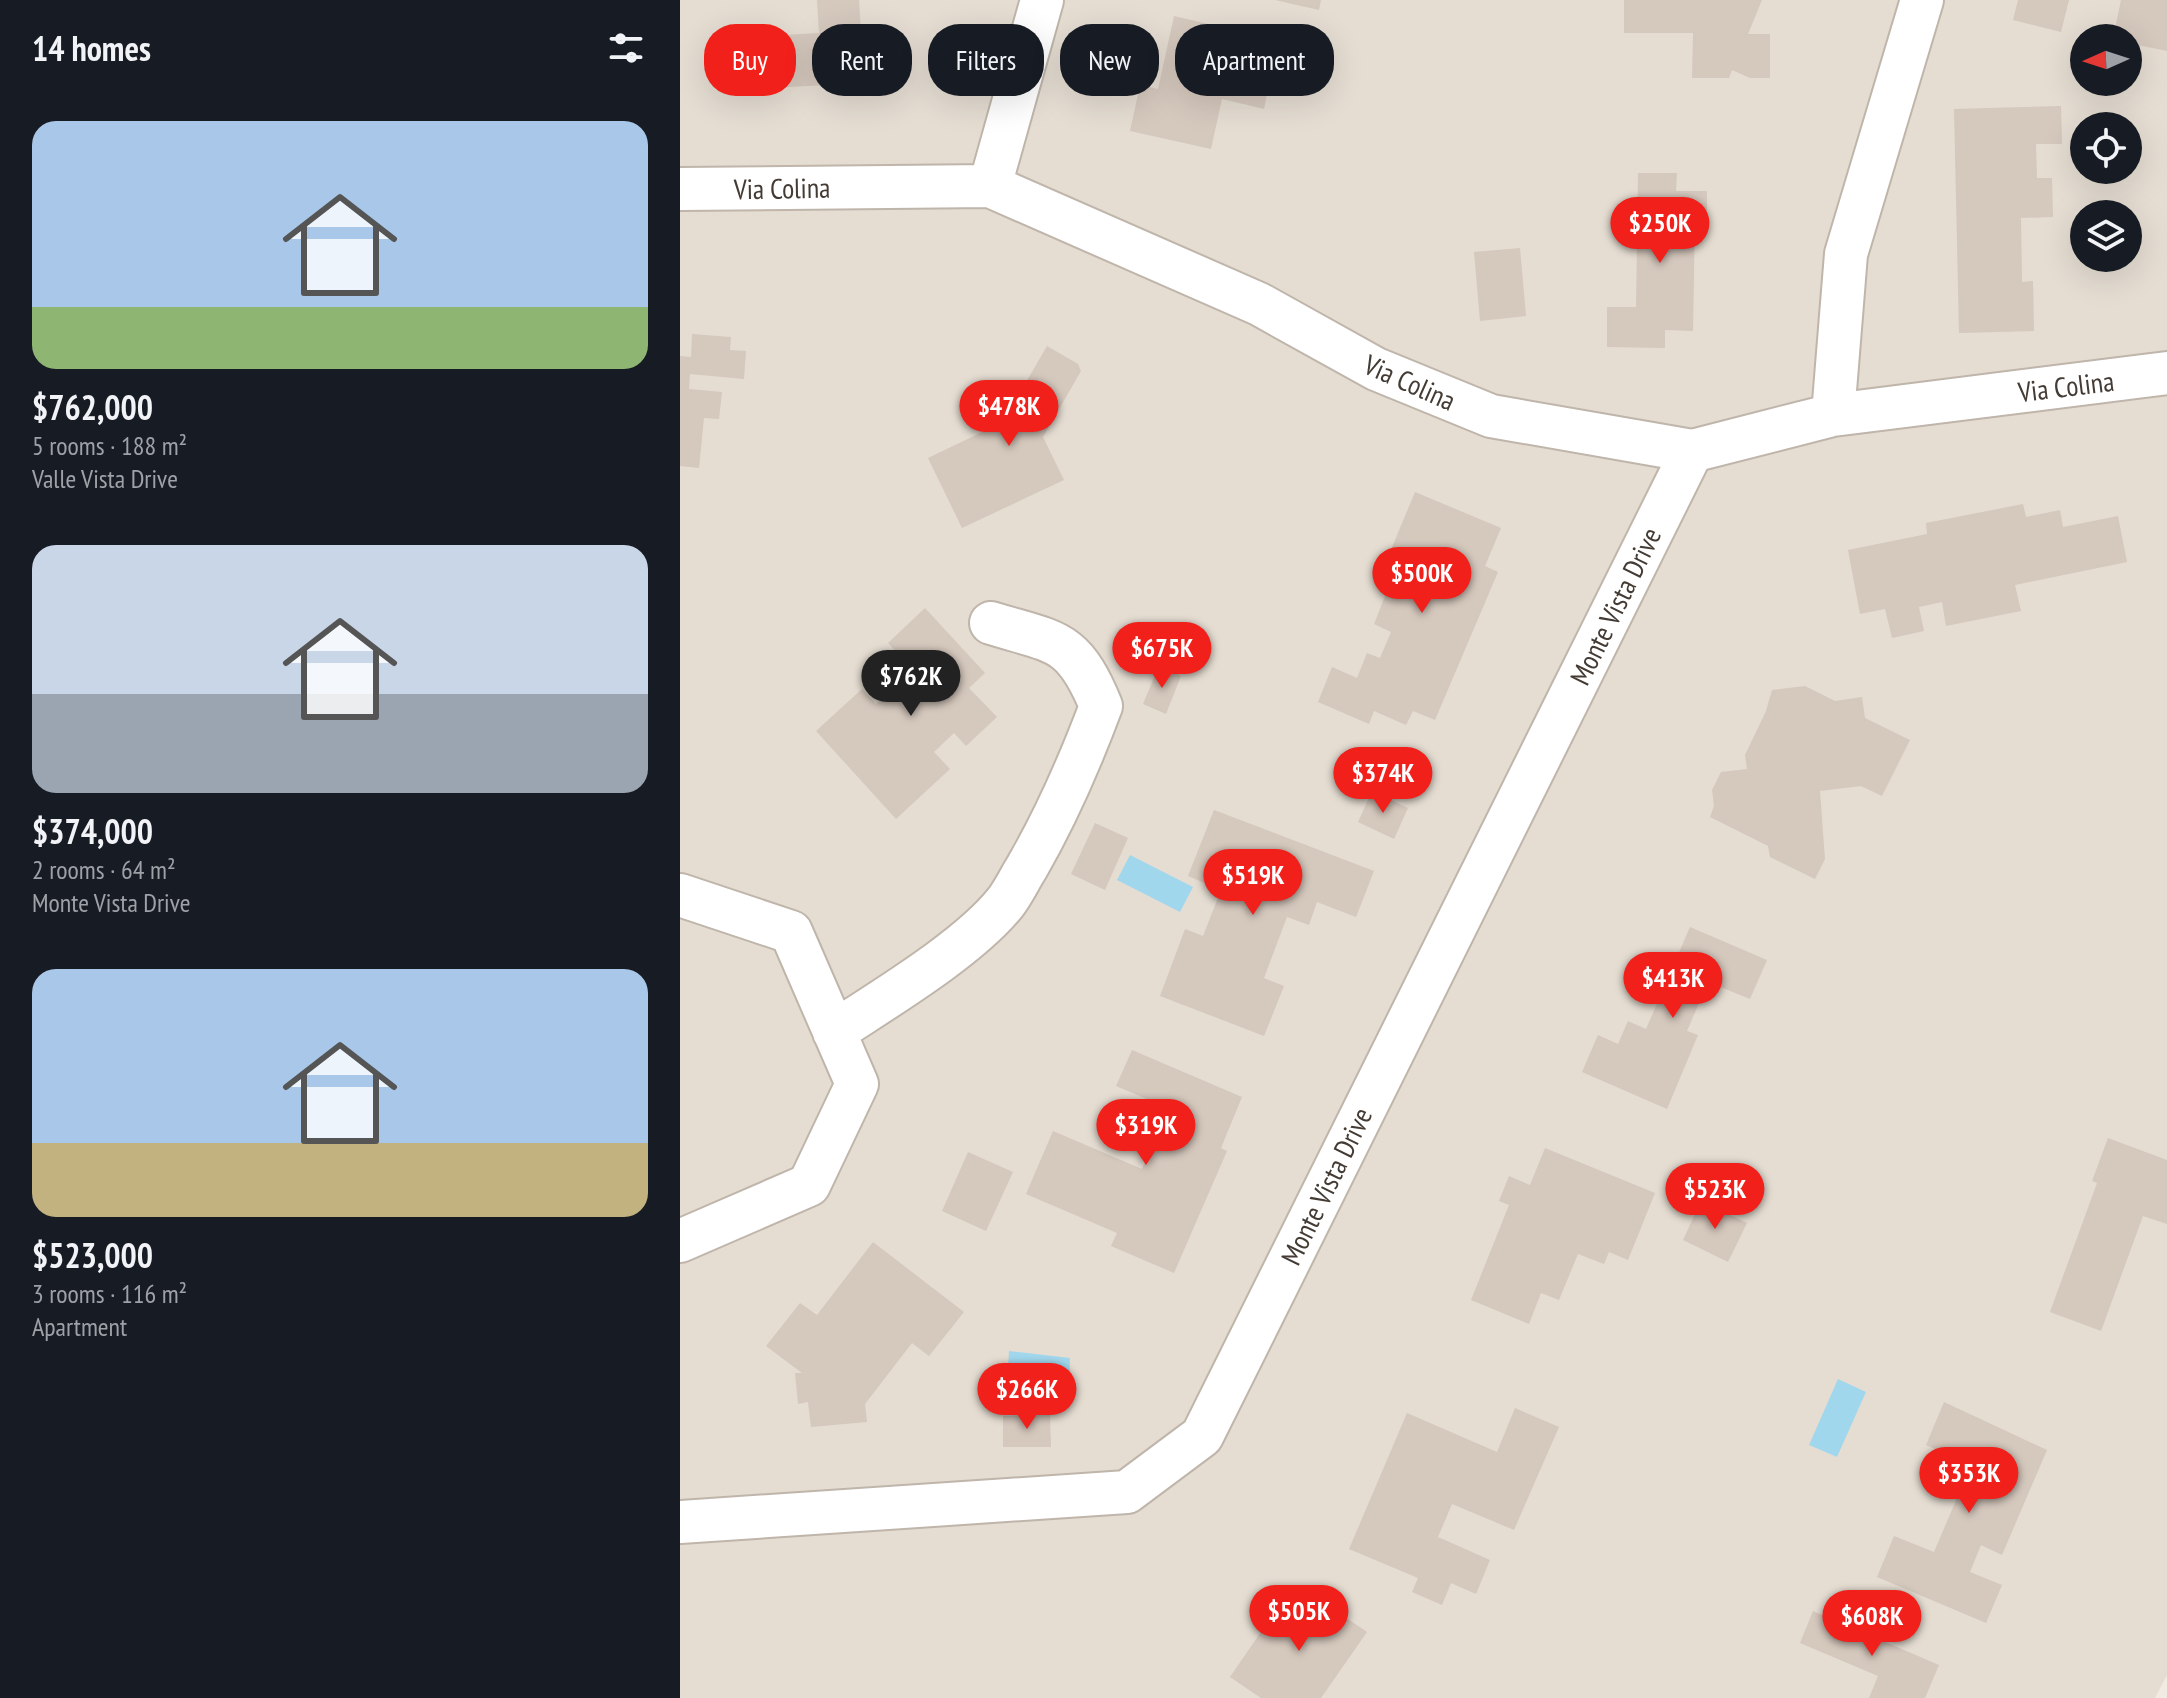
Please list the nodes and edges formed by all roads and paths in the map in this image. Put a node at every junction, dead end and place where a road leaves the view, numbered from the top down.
1 (1042, 0) edge
2 (1922, 0) edge
3 (990, 186) junction
4 (680, 189) edge
5 (2167, 373) edge
6 (1833, 415) junction
7 (1692, 451) junction
8 (991, 623) dead end
9 (680, 895) edge
10 (834, 1032) junction
11 (680, 1241) edge
12 (680, 1522) edge

1 - 3 street
2 - 6 street
3 - 4 street, Via Colina
3 - 7 street, Via Colina
5 - 6 street, Via Colina
6 - 7 street, Via Colina
7 - 12 street, Monte Vista Drive
8 - 10 street
9 - 10 street
10 - 11 street

